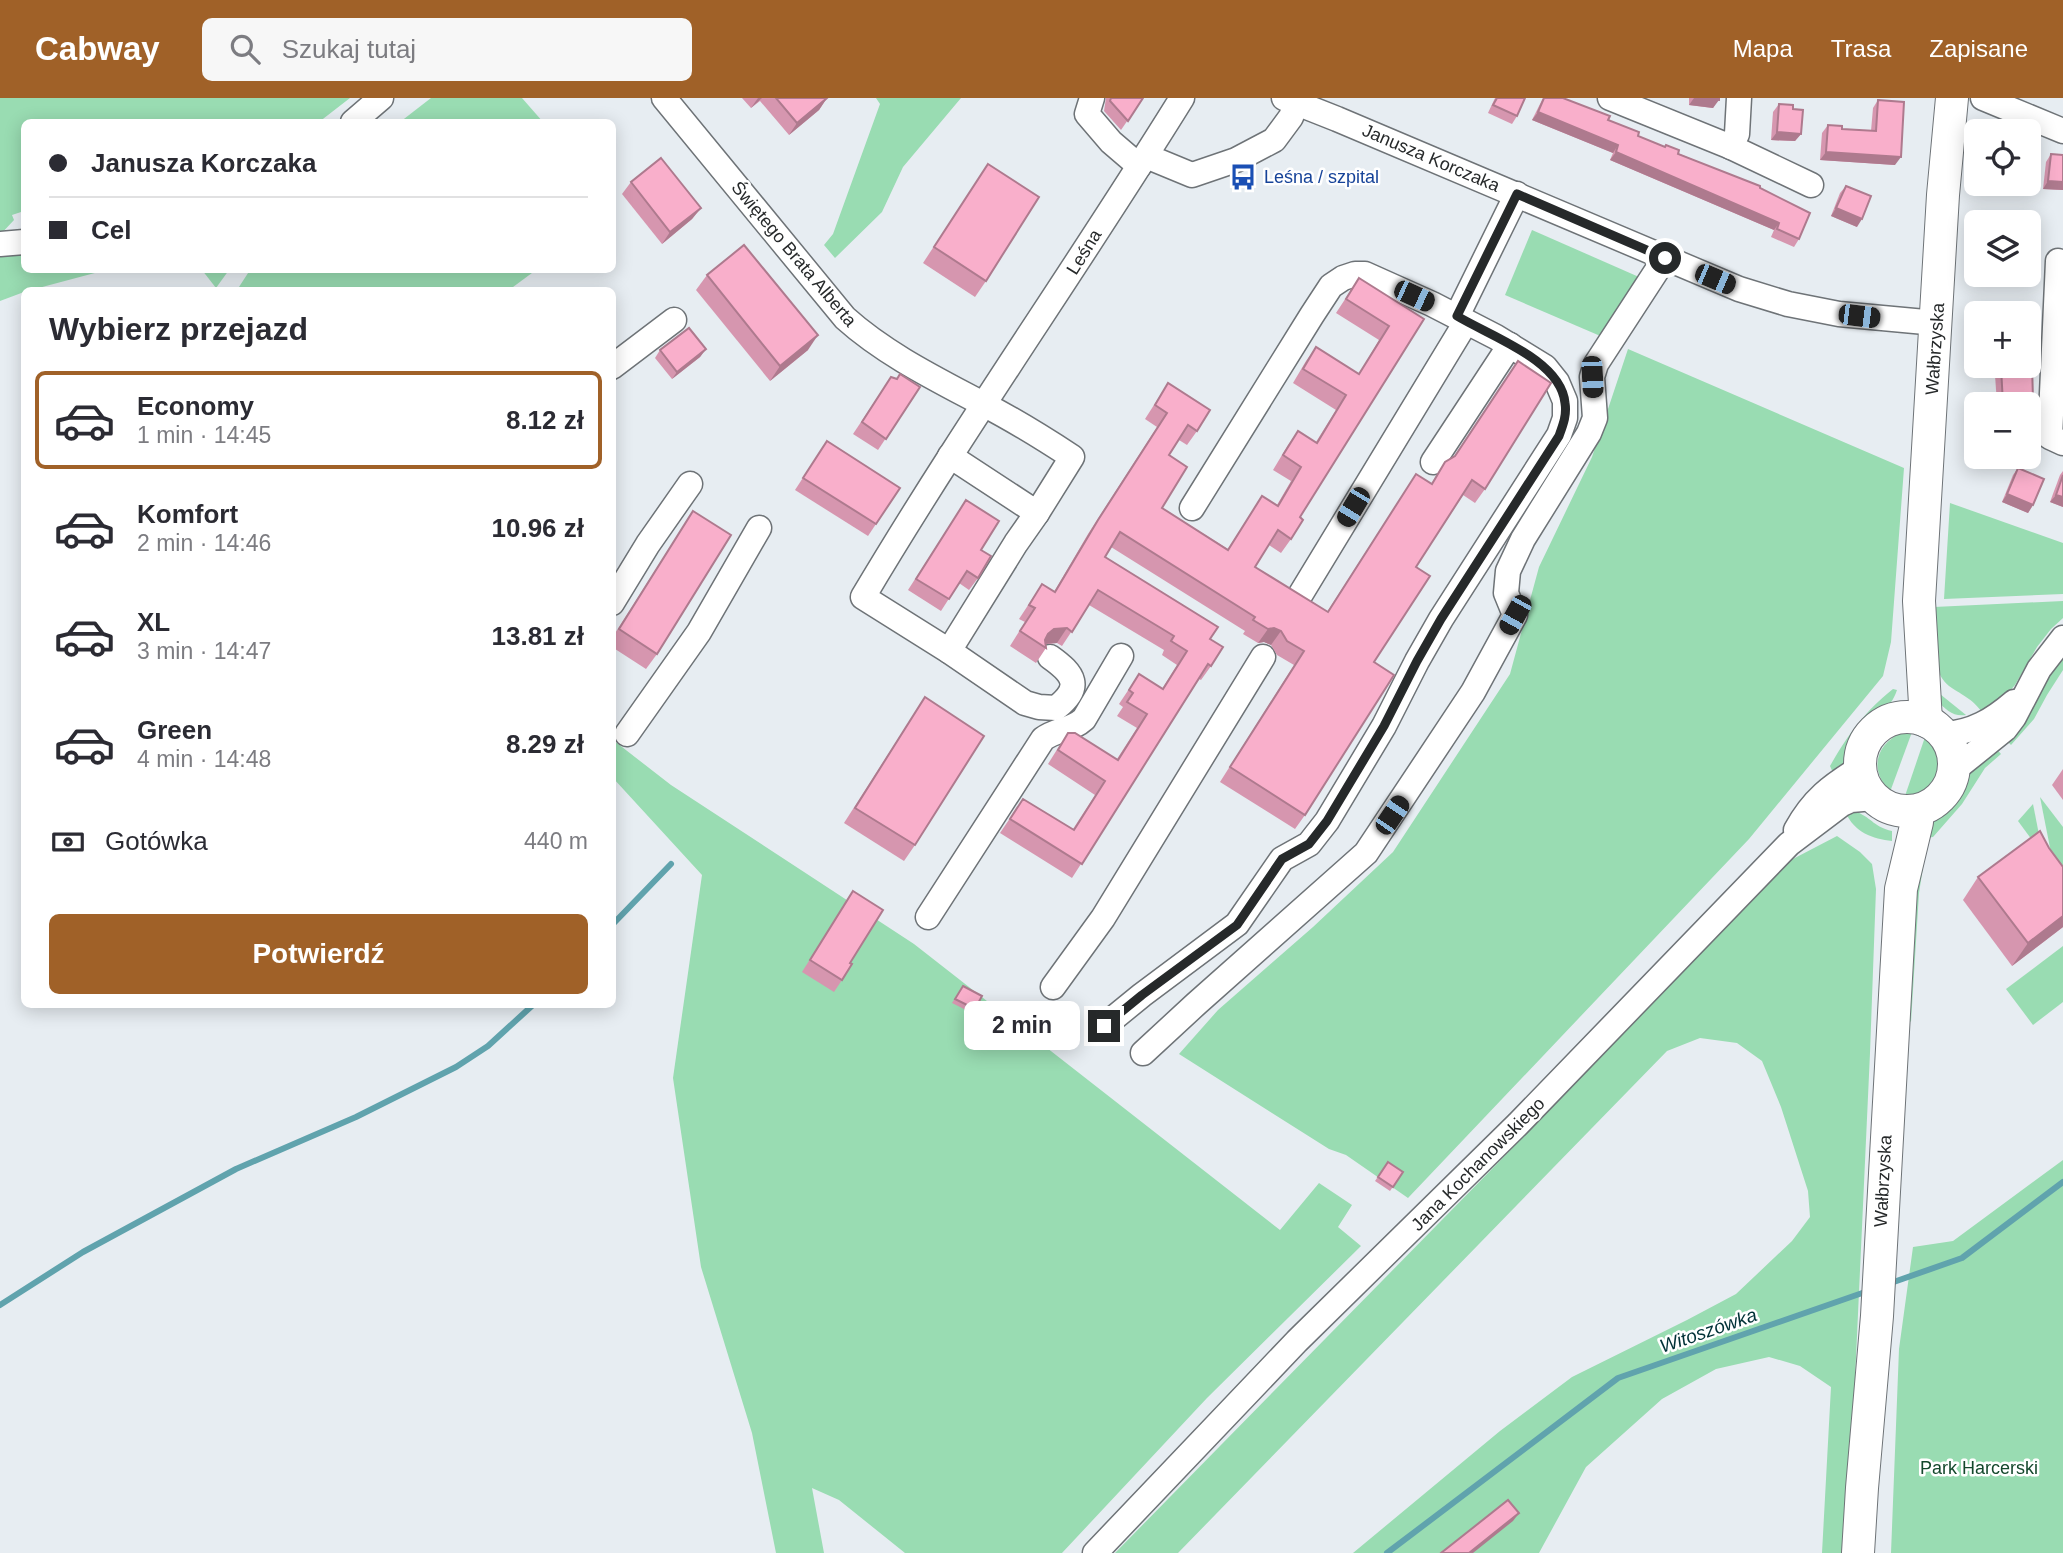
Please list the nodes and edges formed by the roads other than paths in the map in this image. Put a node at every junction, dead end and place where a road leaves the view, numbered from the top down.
1 (381, 98) edge
2 (664, 98) edge
3 (1092, 98) edge
4 (1182, 98) edge
5 (1611, 98) edge
6 (1739, 98) edge
7 (1952, 98) edge
8 (1983, 98) edge
9 (1290, 101) edge
10 (356, 119) edge
11 (2063, 131) edge
12 (1731, 147) junction
13 (1142, 161) junction
14 (1811, 185) dead end
15 (1517, 194) junction
16 (21, 242) edge
17 (0, 244) edge
18 (1665, 258) junction
19 (2063, 263) edge
20 (1462, 319) junction
21 (674, 320) dead end
22 (1937, 323) junction
23 (1510, 345) junction
24 (616, 364) edge
25 (984, 404) junction
26 (2063, 443) edge
27 (950, 456) junction
28 (1433, 462) dead end
29 (690, 484) dead end
30 (1192, 508) dead end
31 (1037, 513) junction
32 (759, 528) dead end
33 (616, 596) edge
34 (1299, 597) edge
35 (1919, 601) junction
36 (2063, 638) edge
37 (949, 651) junction
38 (1121, 656) dead end
39 (1050, 657) dead end
40 (1263, 657) dead end
41 (2025, 692) junction
42 (1893, 719) junction
43 (1935, 727) junction
44 (628, 734) dead end
45 (1860, 768) junction
46 (1954, 770) junction
47 (1879, 802) junction
48 (1917, 811) junction
49 (1789, 844) junction
50 (1901, 889) junction
51 (928, 916) dead end
52 (1053, 988) dead end
53 (1104, 1026) dead end
54 (1143, 1053) dead end
55 (1095, 1553) edge
56 (1858, 1553) edge

1 - 10 street
2 - 25 street, Świętego Brata Alberta
3 - 13 street
4 - 13 street, Leśna
5 - 12 street
6 - 12 street
7 - 22 main road, Wałbrzyska
8 - 11 street
9 - 13 street
9 - 15 street, Janusza Korczaka
12 - 14 street
13 - 25 street, Leśna
15 - 18 street, Janusza Korczaka
15 - 20 street
16 - 17 street
18 - 22 street, Janusza Korczaka
18 - 54 street
19 - 26 street
20 - 23 street
20 - 30 street
20 - 34 street
21 - 24 street
22 - 35 main road, Wałbrzyska
23 - 28 street
23 - 53 street
25 - 27 street, Leśna
25 - 31 street
27 - 31 street
27 - 37 street, Leśna
29 - 33 street
31 - 37 street
32 - 44 street
35 - 42 main road, Wałbrzyska
35 - 43 main road, Wałbrzyska
36 - 41 street
37 - 39 street
38 - 51 street
40 - 52 street
41 - 43 street
41 - 46 street
42 - 43 main road
42 - 45 main road
43 - 46 main road
45 - 47 main road
45 - 49 street
46 - 48 main road
47 - 48 main road
47 - 49 street, Jana Kochanowskiego
47 - 50 main road
48 - 50 main road, Wałbrzyska
49 - 55 street, Jana Kochanowskiego
50 - 56 main road, Wałbrzyska

